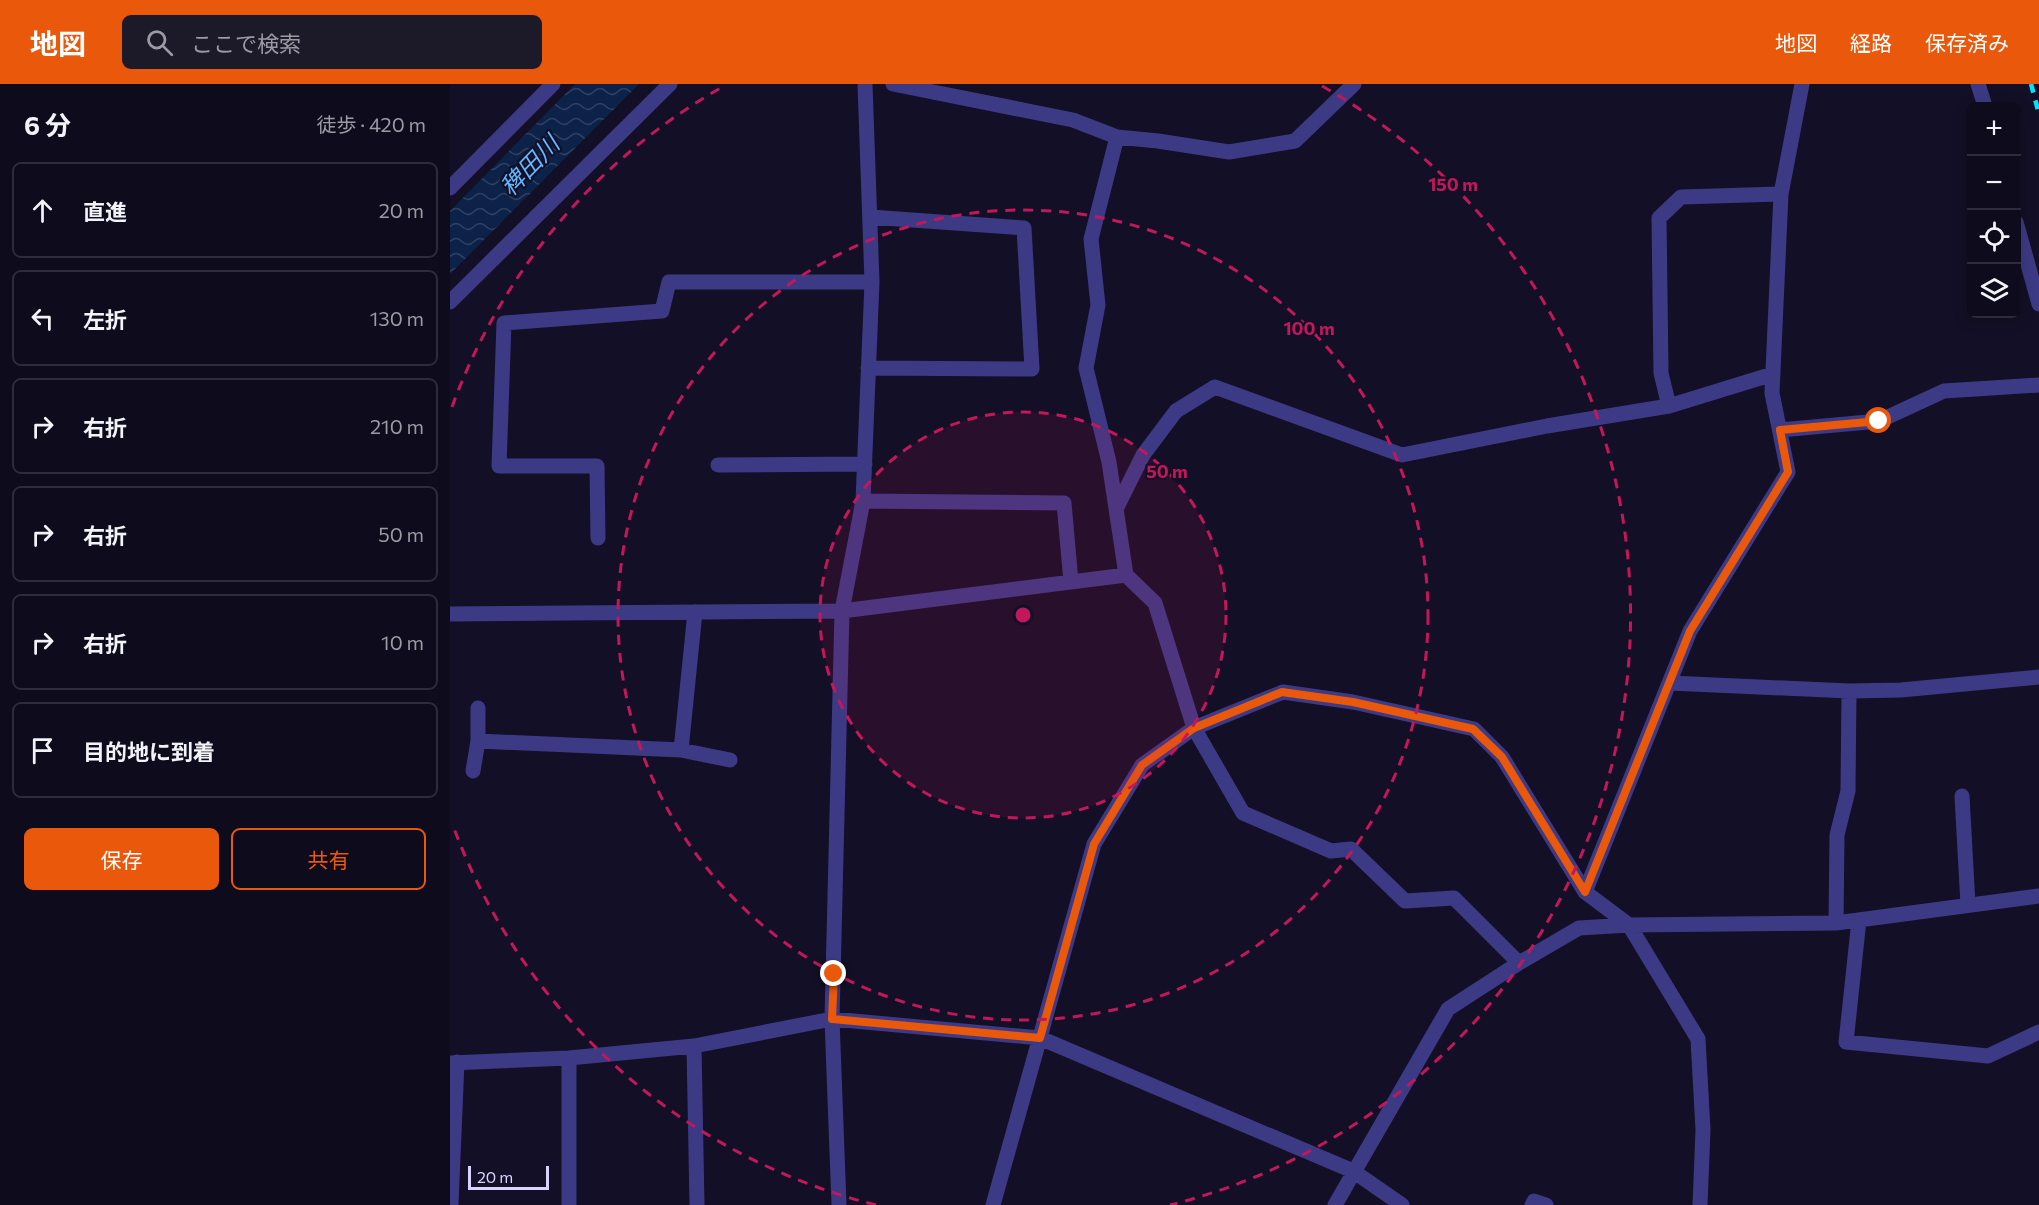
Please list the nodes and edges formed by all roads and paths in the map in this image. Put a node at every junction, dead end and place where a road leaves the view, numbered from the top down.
1 (553, 84) edge
2 (670, 84) edge
3 (865, 84) edge
4 (893, 84) edge
5 (1354, 84) edge
6 (1802, 84) edge
7 (1978, 84) edge
8 (1983, 102) edge
9 (1117, 137) junction
10 (450, 188) edge
11 (1781, 194) junction
12 (870, 217) junction
13 (2021, 240) edge
14 (872, 282) junction
15 (450, 302) edge
16 (2039, 304) edge
17 (868, 368) junction
18 (1773, 374) junction
19 (2039, 385) edge
20 (1669, 406) junction
21 (1780, 430) junction
22 (865, 464) junction
23 (718, 465) dead end
24 (863, 501) junction
25 (1116, 509) junction
26 (598, 538) dead end
27 (1126, 574) junction
28 (1071, 582) junction
29 (842, 611) junction
30 (694, 612) junction
31 (450, 614) edge
32 (2039, 677) edge
33 (1670, 683) junction
34 (1850, 691) junction
35 (478, 708) dead end
36 (1194, 728) junction
37 (478, 741) junction
38 (681, 750) junction
39 (730, 760) dead end
40 (473, 771) dead end
41 (1962, 796) dead end
42 (1585, 892) junction
43 (2039, 896) edge
44 (1968, 905) junction
45 (1859, 920) junction
46 (1836, 923) junction
47 (1629, 925) junction
48 (1519, 963) junction
49 (832, 1019) junction
50 (2039, 1032) edge
51 (1040, 1038) junction
52 (694, 1046) junction
53 (570, 1058) junction
54 (453, 1063) edge
55 (1353, 1171) junction
56 (451, 1205) edge
57 (569, 1205) edge
58 (697, 1205) edge
59 (839, 1205) edge
60 (993, 1205) edge
61 (1335, 1205) edge
62 (1402, 1205) edge
63 (1532, 1205) edge
64 (1546, 1205) edge
65 (1700, 1205) edge

1 - 10 street
2 - 15 street
3 - 12 street
4 - 9 street
5 - 9 street
6 - 11 street
7 - 8 street
9 - 25 street
11 - 18 street
11 - 20 street
12 - 14 street
12 - 17 street
13 - 16 street
14 - 17 street
14 - 26 street
17 - 22 street
18 - 20 street
18 - 21 street
19 - 21 street
20 - 25 street
21 - 33 street
22 - 23 street
22 - 24 street
24 - 28 street
24 - 29 street
25 - 27 street
27 - 28 street
27 - 36 street
28 - 29 street
29 - 30 street
29 - 49 street
30 - 31 street
30 - 38 street
32 - 34 street
33 - 34 street
33 - 42 street
34 - 46 street
35 - 37 street
36 - 42 street
36 - 48 street
36 - 51 street
37 - 38 street
37 - 40 street
38 - 39 street
41 - 44 street
42 - 47 street
43 - 44 street
44 - 45 street
45 - 46 street
45 - 50 street
46 - 47 street
47 - 48 street
47 - 65 street
48 - 55 street
49 - 51 street
49 - 52 street
49 - 59 street
51 - 55 street
51 - 60 street
52 - 53 street
52 - 58 street
53 - 54 street
53 - 57 street
54 - 56 street
55 - 61 street
55 - 62 street
63 - 64 street

